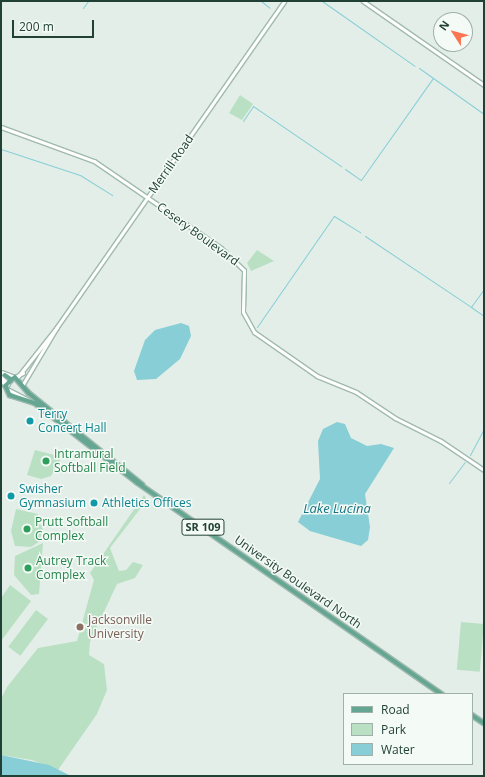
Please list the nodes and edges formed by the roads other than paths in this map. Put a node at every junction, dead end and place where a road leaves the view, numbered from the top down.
1 (284, 1) edge
2 (363, 1) edge
3 (484, 85) edge
4 (1, 127) edge
5 (147, 198) junction
6 (57, 327) junction
7 (2, 376) edge
8 (16, 378) junction
9 (7, 384) junction
10 (23, 386) junction
11 (18, 394) junction
12 (34, 403) junction
13 (106, 452) junction
14 (103, 456) junction
15 (484, 470) edge
16 (144, 485) junction
17 (441, 693) edge
18 (473, 715) edge
19 (484, 723) edge

1 - 5 main road, Merrill Road
2 - 3 main road
4 - 5 main road, Cesery Boulevard
5 - 6 main road, Merrill Road
5 - 15 main road, Cesery Boulevard
6 - 8 main road, Merrill Road
6 - 10 main road, Merrill Road
7 - 8 main road, SR 109
7 - 9 main road, SR 109
8 - 9 main road
8 - 10 main road, SR 109
9 - 11 main road, SR 109
9 - 12 main road, University Boulevard North / SR 109
10 - 11 main road
10 - 13 main road, University Boulevard North / SR 109
11 - 12 main road, SR 109
12 - 14 main road, University Boulevard North / SR 109
13 - 14 main road
13 - 16 main road, University Boulevard North / SR 109
14 - 16 main road, University Boulevard North / SR 109
16 - 17 main road, University Boulevard North / SR 109
18 - 19 main road

